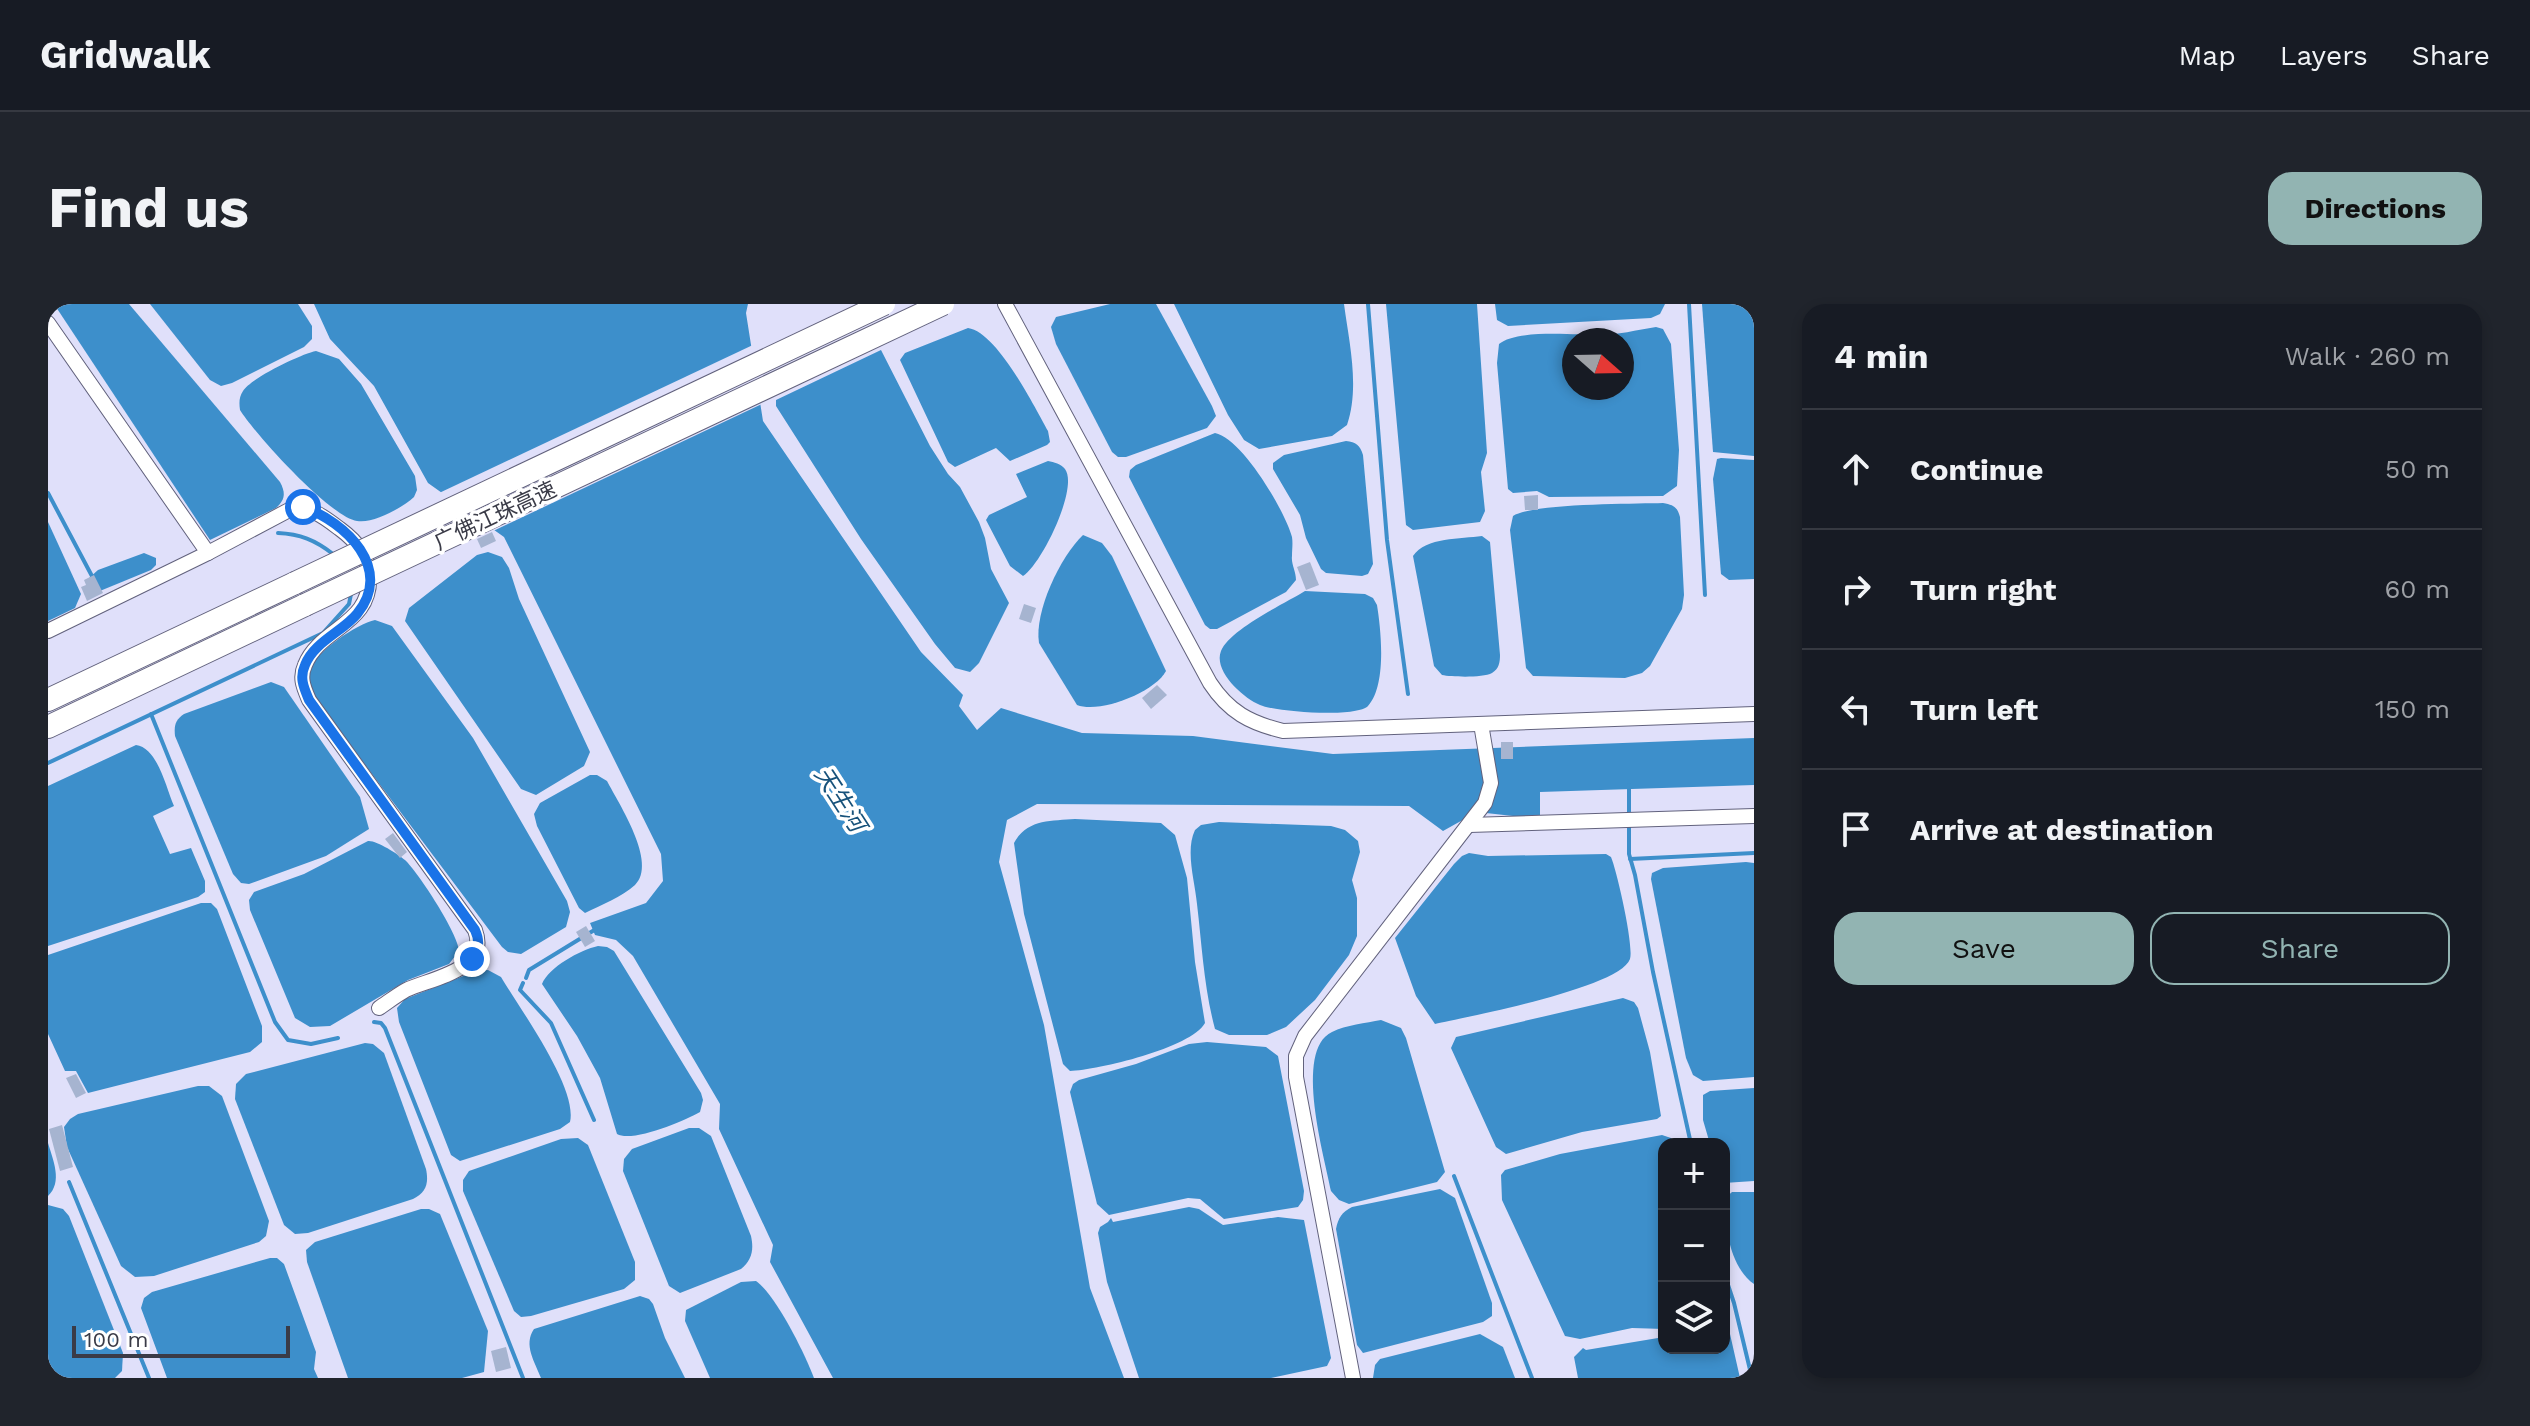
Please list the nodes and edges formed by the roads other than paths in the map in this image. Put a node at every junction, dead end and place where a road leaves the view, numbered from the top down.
1 (884, 304) edge
2 (943, 304) edge
3 (1005, 304) edge
4 (48, 323) edge
5 (208, 553) junction
6 (48, 631) edge
7 (48, 700) edge
8 (1754, 714) edge
9 (1481, 724) junction
10 (48, 727) edge
11 (1754, 816) edge
12 (1469, 825) junction
13 (379, 1008) dead end
14 (1353, 1378) edge

1 - 7 highway, 广佛江珠高速, bridge
2 - 10 highway, 广佛江珠高速, bridge
3 - 9 street
4 - 5 street
5 - 6 street
5 - 13 street
8 - 9 street
9 - 12 street
11 - 12 street
12 - 14 street

